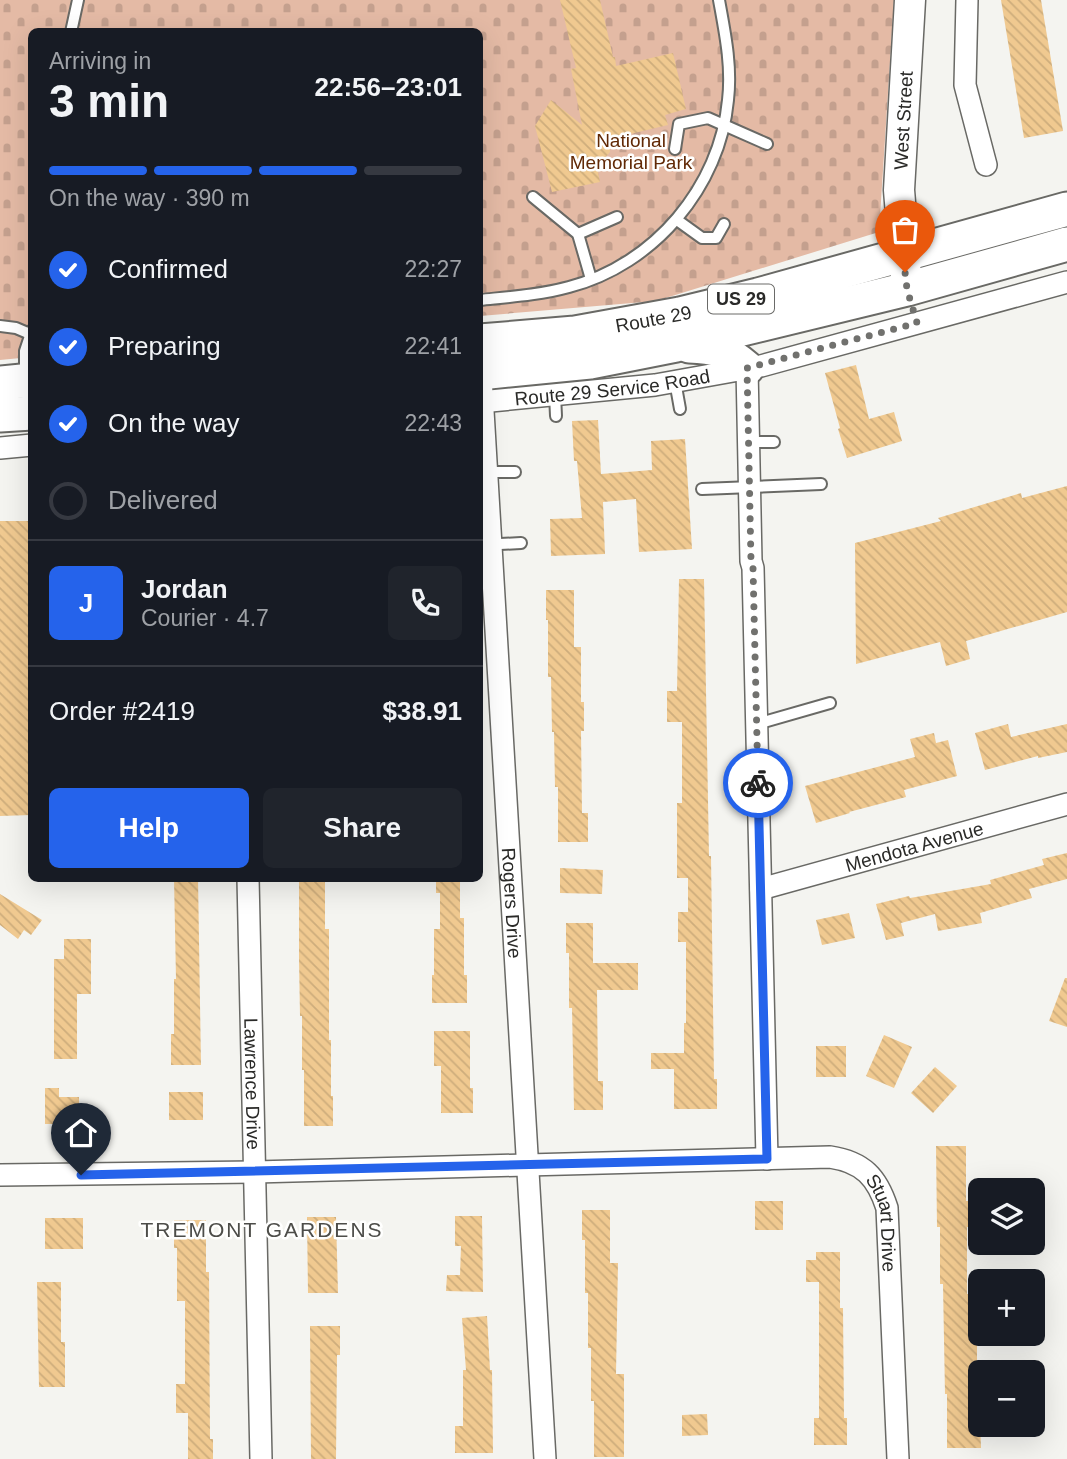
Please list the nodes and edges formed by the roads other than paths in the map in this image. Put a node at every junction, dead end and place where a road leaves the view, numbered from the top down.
1 (78, 0) edge
2 (719, 0) edge
3 (910, 0) edge
4 (967, 0) edge
5 (72, 28) edge
6 (724, 126) junction
7 (767, 144) dead end
8 (675, 149) dead end
9 (986, 165) dead end
10 (534, 197) dead end
11 (1067, 209) edge
12 (617, 217) dead end
13 (677, 220) junction
14 (724, 224) dead end
15 (578, 234) junction
16 (1067, 244) edge
17 (904, 254) junction
18 (591, 279) junction
19 (1067, 282) edge
20 (907, 289) junction
21 (483, 300) edge
22 (917, 323) junction
23 (0, 326) edge
24 (28, 331) edge
25 (28, 342) edge
26 (676, 345) junction
27 (747, 368) junction
28 (483, 372) edge
29 (483, 373) edge
30 (483, 374) edge
31 (675, 381) junction
32 (555, 394) junction
33 (22, 403) edge
34 (680, 409) dead end
35 (556, 416) dead end
36 (483, 442) edge
37 (748, 442) junction
38 (774, 442) dead end
39 (0, 448) edge
40 (487, 472) junction
41 (515, 472) dead end
42 (821, 484) dead end
43 (749, 488) junction
44 (702, 489) dead end
45 (521, 543) dead end
46 (486, 544) edge
47 (830, 703) dead end
48 (757, 724) junction
49 (1067, 804) edge
50 (248, 882) edge
51 (761, 889) junction
52 (767, 1159) junction
53 (528, 1165) junction
54 (255, 1172) junction
55 (0, 1175) edge
56 (261, 1459) edge
57 (545, 1459) edge
58 (898, 1459) edge

1 - 5 lane
2 - 6 lane
3 - 17 main road, West Street
4 - 9 street
6 - 7 lane
6 - 8 lane
6 - 13 lane
10 - 15 lane
11 - 17 main road, Route 29 / US 29
12 - 15 lane
13 - 14 lane
13 - 18 lane
15 - 18 lane
16 - 20 main road, Route 29 / US 29
17 - 20 main road, West Street
17 - 28 main road, Route 29 / US 29
18 - 21 lane
19 - 22 street, Route 29 Service Road
20 - 22 street, West Street
20 - 26 main road, Route 29 / US 29
22 - 27 street, Route 29 Service Road
23 - 24 lane
25 - 33 lane
26 - 27 main road
26 - 29 main road, Route 29 / US 29
27 - 31 street, Route 29 Service Road
27 - 37 street
30 - 32 street, Route 29 Service Road
31 - 32 street, Route 29 Service Road
31 - 34 lane
32 - 35 lane
33 - 39 street
36 - 40 street, Rogers Drive
37 - 38 lane
37 - 43 street
40 - 41 lane
40 - 46 street, Rogers Drive
42 - 43 lane
43 - 44 lane
43 - 48 street
45 - 46 lane
46 - 53 street, Rogers Drive
47 - 48 lane
48 - 51 street
49 - 51 street, Mendota Avenue
50 - 54 street, Lawrence Drive
51 - 52 street
52 - 53 street, Stuart Drive
52 - 58 street, Stuart Drive
53 - 54 street, Stuart Drive
53 - 57 street, Rogers Drive
54 - 55 street, Stuart Drive
54 - 56 street, Lawrence Drive

